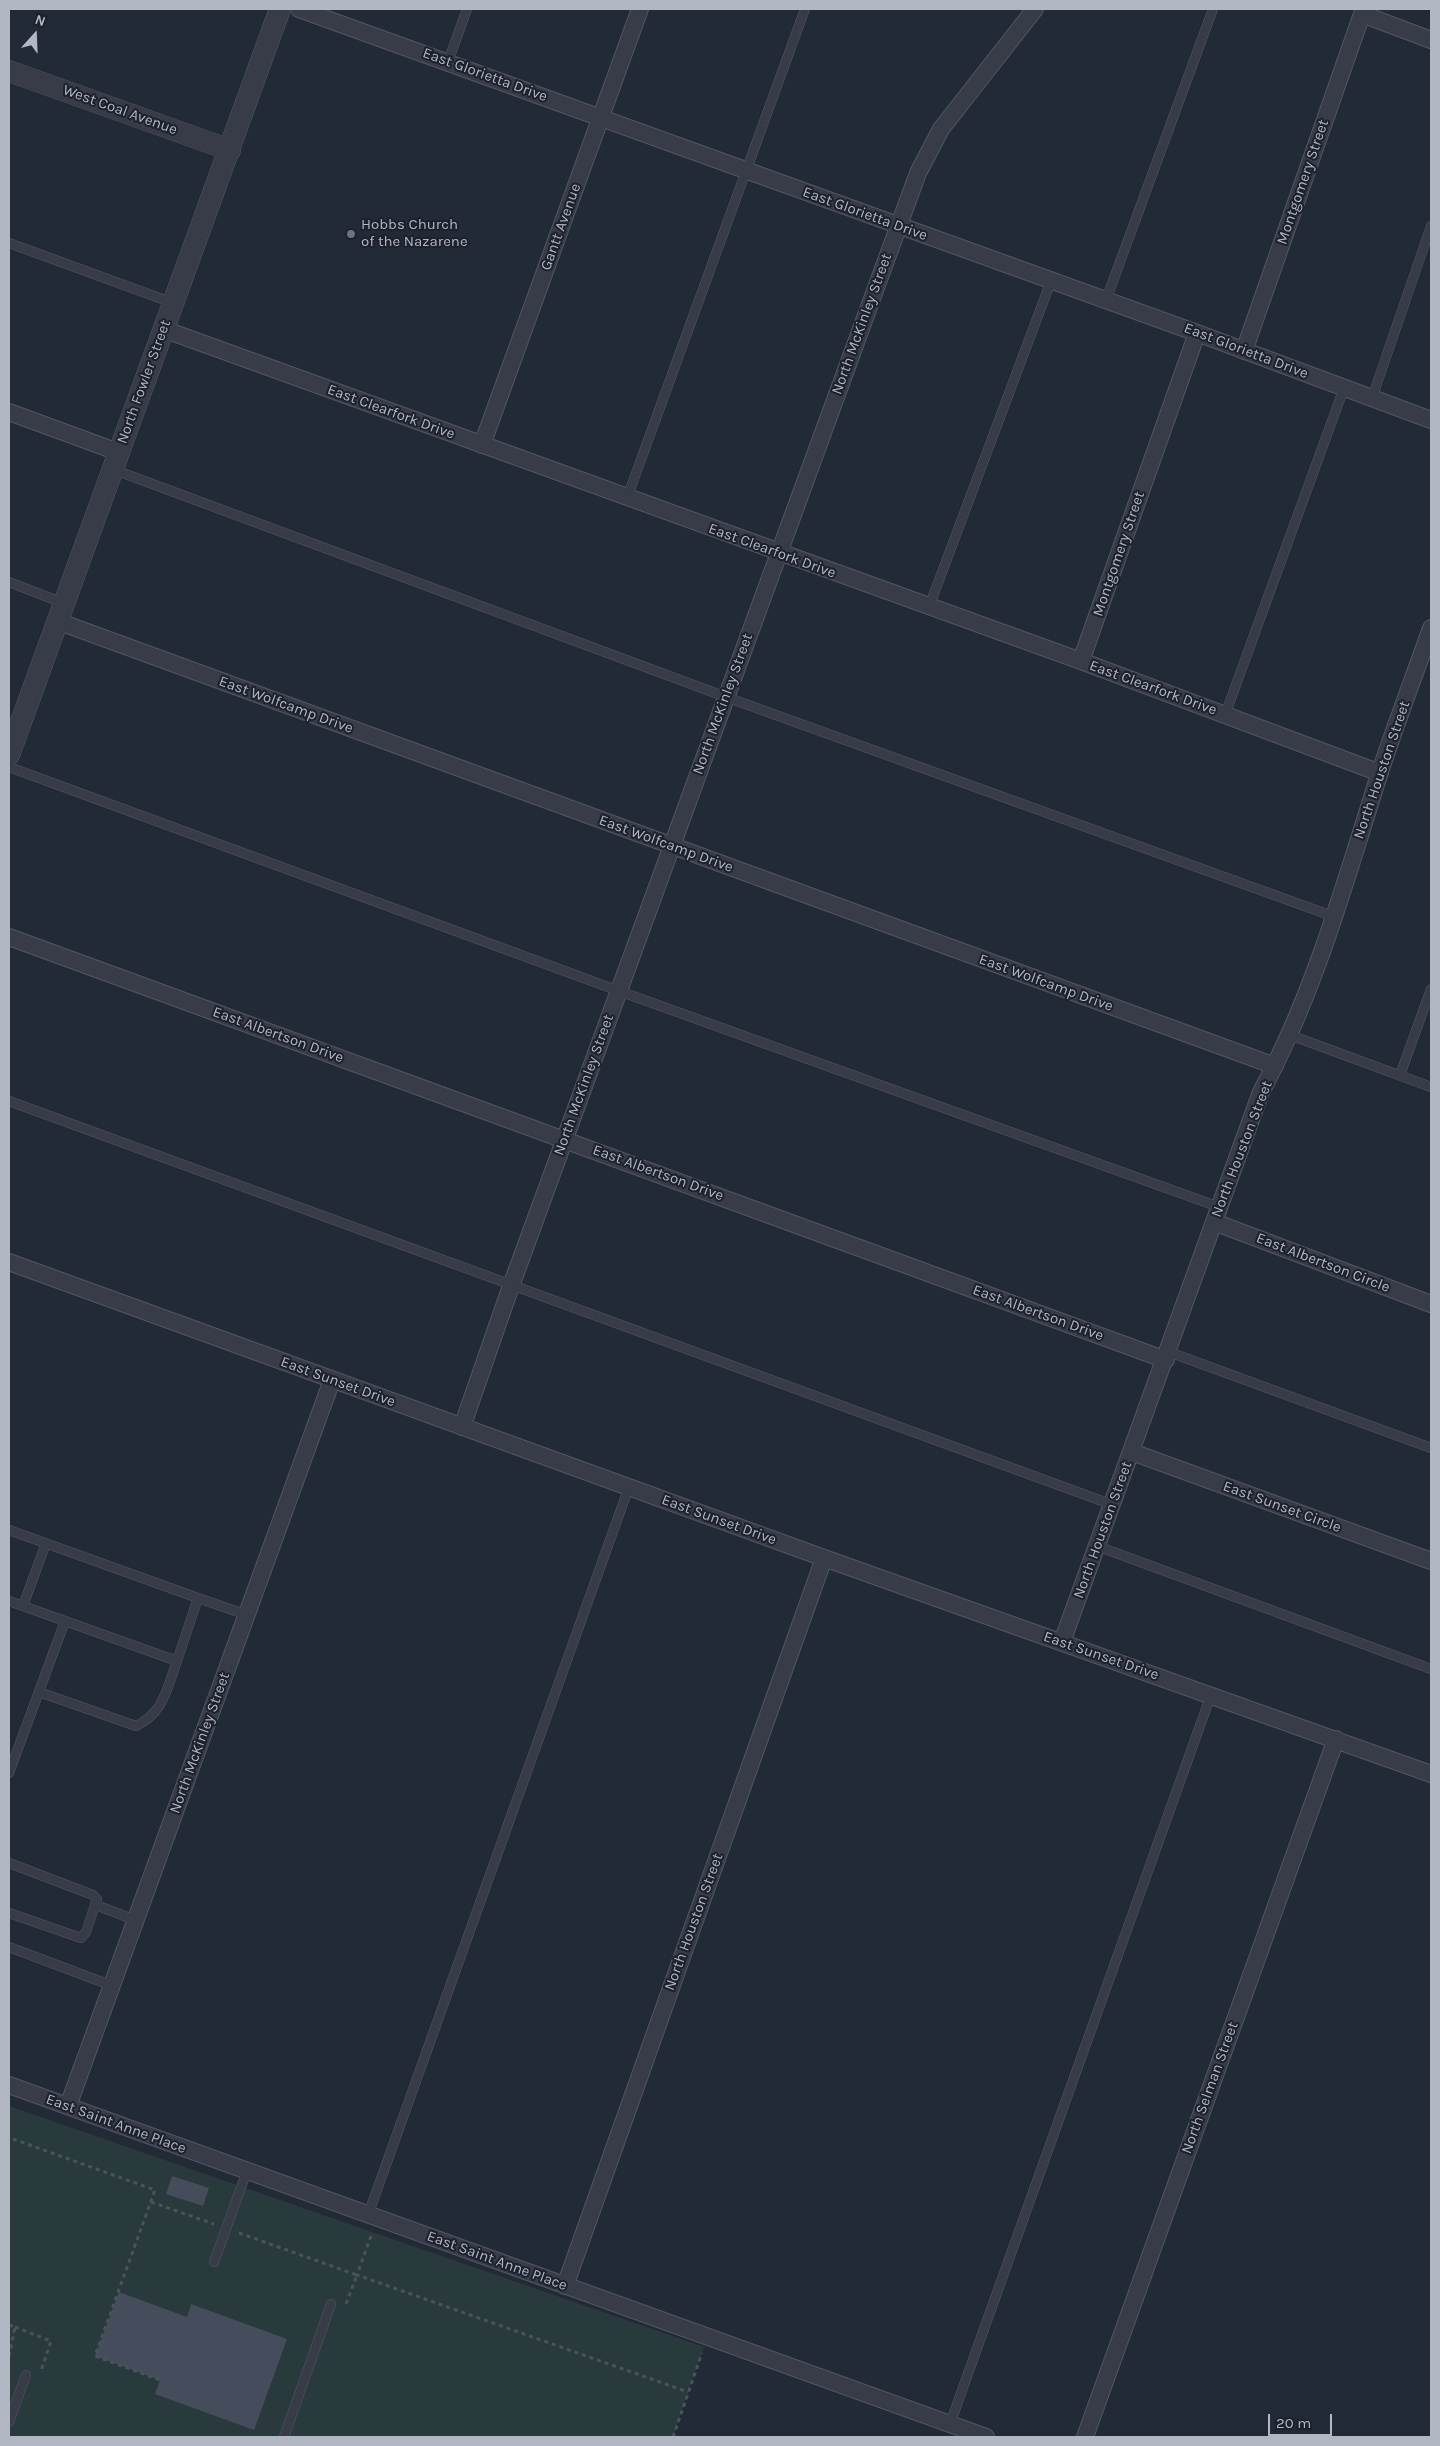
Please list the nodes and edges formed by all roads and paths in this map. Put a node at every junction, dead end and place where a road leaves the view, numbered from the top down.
1 (280, 9) edge
2 (299, 9) edge
3 (467, 9) edge
4 (640, 9) edge
5 (805, 9) edge
6 (1035, 9) edge
7 (1213, 9) edge
8 (1431, 40) edge
9 (448, 62) junction
10 (9, 71) edge
11 (600, 118) junction
12 (230, 150) junction
13 (745, 170) junction
14 (898, 226) junction
15 (1431, 226) edge
16 (9, 243) edge
17 (1051, 281) junction
18 (1106, 300) junction
19 (174, 303) junction
20 (163, 329) junction
21 (1197, 333) junction
22 (1244, 351) junction
23 (1344, 388) junction
24 (1372, 398) junction
25 (9, 412) edge
26 (1431, 420) edge
27 (482, 445) junction
28 (115, 460) junction
29 (628, 498) junction
30 (779, 553) junction
31 (9, 582) edge
32 (929, 607) junction
33 (60, 612) junction
34 (1431, 628) edge
35 (1081, 661) junction
36 (726, 697) junction
37 (1225, 715) junction
38 (9, 754) edge
39 (9, 767) edge
40 (1380, 773) junction
41 (671, 846) junction
42 (1334, 917) junction
43 (9, 937) edge
44 (1431, 990) edge
45 (619, 991) junction
46 (1290, 1036) junction
47 (1275, 1066) junction
48 (1400, 1075) junction
49 (1431, 1087) edge
50 (9, 1101) edge
51 (564, 1138) junction
52 (1216, 1215) junction
53 (9, 1262) edge
54 (511, 1286) junction
55 (1431, 1304) edge
56 (1167, 1356) junction
57 (332, 1380) junction
58 (462, 1427) junction
59 (1431, 1448) edge
60 (1132, 1452) junction
61 (629, 1487) junction
62 (1113, 1505) junction
63 (9, 1530) edge
64 (46, 1543) junction
65 (1097, 1546) junction
66 (824, 1558) junction
67 (1431, 1561) edge
68 (198, 1598) junction
69 (9, 1601) edge
70 (23, 1606) junction
71 (247, 1615) junction
72 (65, 1621) junction
73 (1062, 1642) junction
74 (177, 1661) junction
75 (1431, 1669) edge
76 (39, 1692) junction
77 (1211, 1695) junction
78 (1336, 1739) junction
79 (9, 1772) edge
80 (1431, 1774) edge
81 (9, 1863) edge
82 (96, 1905) junction
83 (9, 1913) edge
84 (135, 1920) junction
85 (9, 1947) edge
86 (110, 1985) junction
87 (9, 2085) edge
88 (68, 2106) junction
89 (13, 2139) dead end
90 (247, 2171) junction
91 (151, 2202) junction
92 (368, 2214) junction
93 (226, 2229) junction
94 (372, 2232) dead end
95 (214, 2262) dead end
96 (357, 2275) junction
97 (565, 2286) junction
98 (332, 2304) dead end
99 (344, 2311) dead end
100 (9, 2325) edge
101 (15, 2327) junction
102 (704, 2347) dead end
103 (46, 2355) dead end
104 (9, 2357) edge
105 (26, 2375) dead end
106 (160, 2380) dead end
107 (688, 2392) junction
108 (9, 2422) edge
109 (950, 2424) junction
110 (284, 2437) edge
111 (673, 2437) edge
112 (986, 2437) edge
113 (1085, 2437) edge

1 - 12 street, North Fowler Street
2 - 9 street, East Glorietta Drive
3 - 9 lane
4 - 11 street, Gantt Avenue
5 - 13 lane
6 - 14 street, North McKinley Street
7 - 18 lane
8 - 22 street, Montgomery Street
9 - 11 street, East Glorietta Drive
10 - 12 street, West Coal Avenue
11 - 13 street, East Glorietta Drive
11 - 27 street, Gantt Avenue
12 - 19 street, North Fowler Street
13 - 14 street, East Glorietta Drive
13 - 29 lane
14 - 17 street, East Glorietta Drive
14 - 30 street, North McKinley Street
15 - 24 lane
16 - 19 lane
17 - 18 street, East Glorietta Drive
17 - 32 lane
18 - 21 street, East Glorietta Drive
19 - 20 street, North Fowler Street
20 - 27 street, East Clearfork Drive
20 - 28 street, North Fowler Street
21 - 22 street, East Glorietta Drive
21 - 35 street, Montgomery Street
22 - 23 street, East Glorietta Drive
23 - 24 street, East Glorietta Drive
23 - 37 lane
24 - 26 street, East Glorietta Drive
25 - 28 street
27 - 29 street, East Clearfork Drive
28 - 33 street, North Fowler Street
28 - 36 lane
29 - 30 street, East Clearfork Drive
30 - 32 street, East Clearfork Drive
30 - 36 street, North McKinley Street
31 - 33 lane
32 - 35 street, East Clearfork Drive
33 - 38 street, North Fowler Street
33 - 41 street, East Wolfcamp Drive
34 - 40 street, North Houston Street
35 - 37 street, East Clearfork Drive
36 - 41 street, North McKinley Street
36 - 42 lane
37 - 40 street, East Clearfork Drive
39 - 45 lane
40 - 42 street, North Houston Street
41 - 45 street, North McKinley Street
41 - 47 street, East Wolfcamp Drive
42 - 46 street, North Houston Street
43 - 51 street, East Albertson Drive
44 - 48 lane
45 - 51 street, North McKinley Street
45 - 52 lane
46 - 47 street, North Houston Street
46 - 48 lane
47 - 52 street, North Houston Street
48 - 49 lane
50 - 54 lane
51 - 54 street, North McKinley Street
51 - 56 street, East Albertson Drive
52 - 55 street, East Albertson Circle
52 - 56 street, North Houston Street
53 - 57 street, East Sunset Drive
54 - 58 street, North McKinley Street
54 - 62 lane
56 - 59 lane
56 - 60 street, North Houston Street
57 - 58 street, East Sunset Drive
57 - 71 street, North McKinley Street
58 - 61 street, East Sunset Drive
60 - 62 street, North Houston Street
60 - 67 street, East Sunset Circle
61 - 66 street, East Sunset Drive
61 - 92 lane
62 - 65 street, North Houston Street
63 - 64 lane
64 - 68 lane
64 - 70 lane
65 - 73 street, North Houston Street
65 - 75 lane
66 - 73 street, East Sunset Drive
66 - 97 street, North Houston Street
68 - 71 lane
68 - 74 lane
69 - 70 lane
70 - 72 lane
71 - 84 street, North McKinley Street
72 - 74 lane
72 - 76 lane
73 - 77 street, East Sunset Drive
74 - 76 lane
76 - 79 lane
77 - 78 street, East Sunset Drive
77 - 109 lane
78 - 80 street, East Sunset Drive
78 - 113 street, North Selman Street
81 - 82 lane
82 - 83 lane
82 - 84 lane
84 - 86 street, North McKinley Street
85 - 86 lane
86 - 88 street, North McKinley Street
87 - 88 street, East Saint Anne Place
88 - 90 street, East Saint Anne Place
89 - 91 path
90 - 92 street, East Saint Anne Place
90 - 93 lane
91 - 93 path
91 - 106 path
92 - 97 street, East Saint Anne Place
93 - 95 lane
93 - 96 path
94 - 96 path
96 - 99 path
96 - 107 path
97 - 109 street, East Saint Anne Place
98 - 110 lane
100 - 101 path
101 - 103 path
101 - 104 path
102 - 107 path
105 - 108 lane
107 - 111 path
109 - 112 street, East Saint Anne Place

